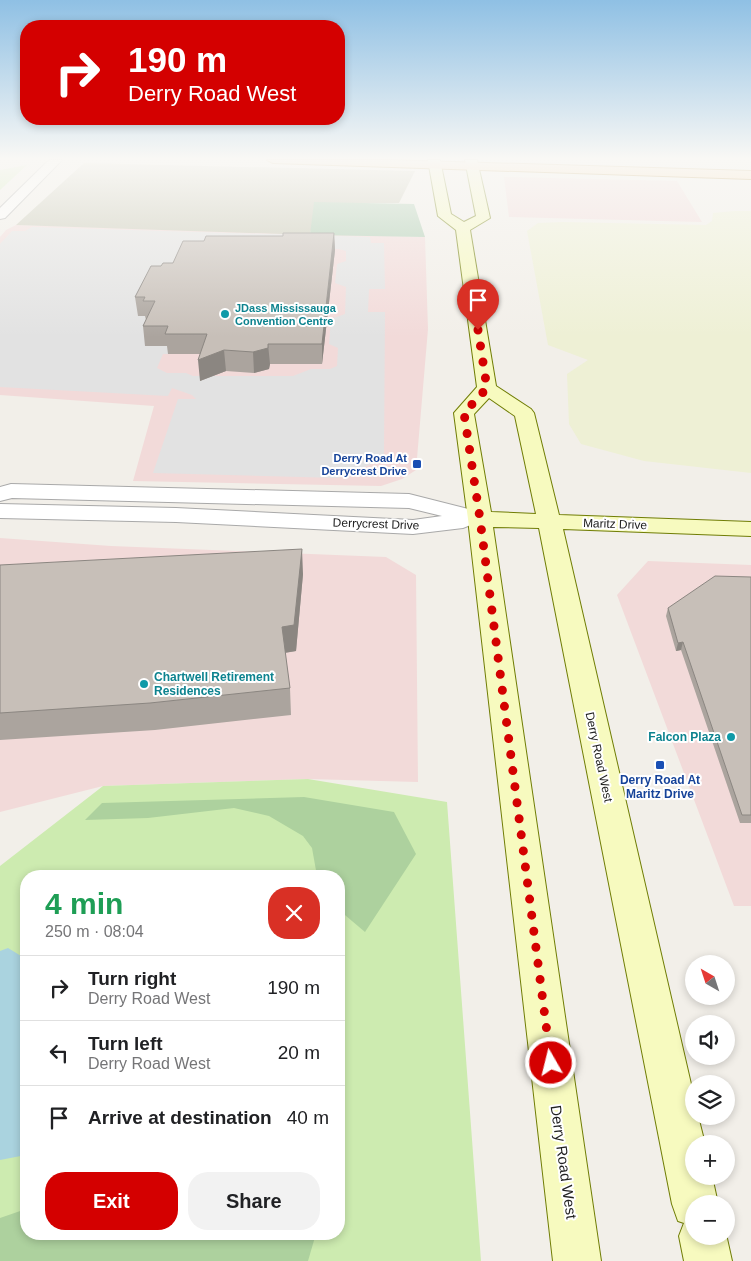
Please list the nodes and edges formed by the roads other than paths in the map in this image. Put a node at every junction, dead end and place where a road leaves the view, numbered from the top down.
1 (449, 219) edge
2 (481, 219) edge
3 (463, 228) junction
4 (487, 388) junction
5 (0, 494) edge
6 (0, 511) edge
7 (480, 519) junction
8 (549, 521) junction
9 (751, 529) edge
10 (693, 1195) edge
11 (705, 1245) edge
12 (577, 1261) edge
13 (708, 1261) edge

1 - 3 main road
2 - 3 main road
3 - 4 main road
4 - 7 main road, Derry Road West
4 - 8 main road, Derry Road West
5 - 7 street, Derrycrest Drive
6 - 7 street, Derrycrest Drive
7 - 8 main road, Maritz Drive
7 - 12 main road, Derry Road West
8 - 9 main road, Maritz Drive
8 - 10 main road, Derry Road West
11 - 13 main road

